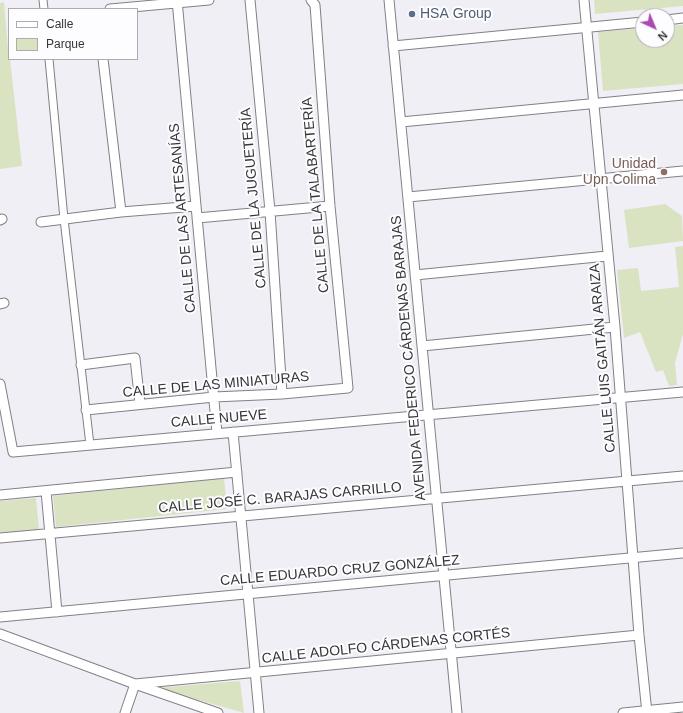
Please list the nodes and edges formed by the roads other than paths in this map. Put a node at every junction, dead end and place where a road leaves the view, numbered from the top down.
1 (209, 0) edge
2 (250, 0) edge
3 (311, 0) edge
4 (389, 0) edge
5 (584, 0) edge
6 (177, 1) edge
7 (118, 8) edge
8 (635, 23) edge
9 (587, 28) junction
10 (393, 46) junction
11 (49, 60) edge
12 (103, 60) edge
13 (683, 95) edge
14 (594, 103) junction
15 (401, 122) junction
16 (683, 172) edge
17 (600, 179) junction
18 (408, 197) junction
19 (196, 206) junction
20 (330, 206) junction
21 (270, 211) junction
22 (121, 212) junction
23 (197, 218) junction
24 (64, 219) junction
25 (41, 222) dead end
26 (607, 256) junction
27 (415, 275) junction
28 (615, 327) junction
29 (422, 346) junction
30 (81, 365) junction
31 (0, 384) edge
32 (348, 388) joint
33 (683, 392) edge
34 (282, 394) junction
35 (214, 397) junction
36 (620, 398) junction
37 (2, 403) edge
38 (140, 404) junction
39 (86, 410) junction
40 (429, 415) junction
41 (233, 432) junction
42 (217, 434) junction
43 (90, 445) junction
44 (237, 472) junction
45 (683, 476) edge
46 (628, 481) junction
47 (46, 491) junction
48 (0, 495) edge
49 (436, 498) junction
50 (241, 516) junction
51 (49, 533) junction
52 (0, 538) edge
53 (683, 553) edge
54 (634, 558) junction
55 (444, 576) junction
56 (248, 594) junction
57 (57, 612) junction
58 (0, 617) edge
59 (0, 634) edge
60 (639, 635) junction
61 (451, 653) junction
62 (255, 672) junction
63 (135, 684) junction
64 (683, 707) edge
65 (204, 711) edge
66 (647, 712) edge
67 (125, 713) edge
68 (218, 713) edge
69 (258, 713) edge
70 (457, 713) edge
71 (623, 713) edge

1 - 6 street
2 - 21 street, CALLE DE LA JUGUETERÍA
3 - 20 street, CALLE DE LA TALABARTERÍA
4 - 10 street, AVENIDA FEDERICO CÁRDENAS BARAJAS
5 - 9 street, CALLE LUIS GAITÁN ARAIZA
6 - 7 street
6 - 19 street, CALLE DE LAS ARTESANÍAS
8 - 9 street
9 - 10 street
9 - 14 street, CALLE LUIS GAITÁN ARAIZA
10 - 15 street, AVENIDA FEDERICO CÁRDENAS BARAJAS
11 - 24 street
12 - 22 street
13 - 14 street
14 - 15 street
14 - 17 street, CALLE LUIS GAITÁN ARAIZA
15 - 18 street, AVENIDA FEDERICO CÁRDENAS BARAJAS
16 - 17 street
17 - 18 street
17 - 26 street, CALLE LUIS GAITÁN ARAIZA
18 - 27 street, AVENIDA FEDERICO CÁRDENAS BARAJAS
19 - 22 street
19 - 23 street, CALLE DE LAS ARTESANÍAS
20 - 21 street
20 - 32 street, CALLE DE LA TALABARTERÍA
21 - 23 street
21 - 34 street, CALLE DE LA JUGUETERÍA
22 - 24 street
23 - 35 street, CALLE DE LAS ARTESANÍAS
24 - 25 street
24 - 30 street
26 - 27 street
26 - 28 street, CALLE LUIS GAITÁN ARAIZA
27 - 29 street, AVENIDA FEDERICO CÁRDENAS BARAJAS
28 - 29 street
28 - 36 street, CALLE LUIS GAITÁN ARAIZA
29 - 40 street, AVENIDA FEDERICO CÁRDENAS BARAJAS
30 - 38 street
30 - 39 street
31 - 37 street
32 - 34 street, CALLE DE LAS MINIATURAS
33 - 36 street, CALLE NUEVE
34 - 35 street, CALLE DE LAS MINIATURAS
35 - 38 street, CALLE DE LAS MINIATURAS
35 - 42 street, CALLE DE LAS ARTESANÍAS
36 - 40 street, CALLE NUEVE
36 - 46 street, CALLE LUIS GAITÁN ARAIZA
37 - 43 street, CALLE NUEVE
38 - 39 street, CALLE DE LAS MINIATURAS
39 - 43 street
40 - 41 street, CALLE NUEVE
40 - 49 street, AVENIDA FEDERICO CÁRDENAS BARAJAS
41 - 42 street, CALLE NUEVE
41 - 44 street
42 - 43 street, CALLE NUEVE
44 - 47 street
44 - 50 street
45 - 46 street, CALLE JOSÉ C. BARAJAS CARRILLO
46 - 49 street, CALLE JOSÉ C. BARAJAS CARRILLO
46 - 54 street, CALLE LUIS GAITÁN ARAIZA
47 - 48 street
47 - 51 street
49 - 50 street, CALLE JOSÉ C. BARAJAS CARRILLO
49 - 55 street, AVENIDA FEDERICO CÁRDENAS BARAJAS
50 - 51 street, CALLE JOSÉ C. BARAJAS CARRILLO
50 - 56 street
51 - 52 street, CALLE JOSÉ C. BARAJAS CARRILLO
51 - 57 street
53 - 54 street, CALLE EDUARDO CRUZ GONZÁLEZ
54 - 55 street, CALLE EDUARDO CRUZ GONZÁLEZ
54 - 60 street, CALLE LUIS GAITÁN ARAIZA
55 - 56 street, CALLE EDUARDO CRUZ GONZÁLEZ
55 - 61 street, AVENIDA FEDERICO CÁRDENAS BARAJAS
56 - 57 street, CALLE EDUARDO CRUZ GONZÁLEZ
56 - 62 street
57 - 58 street, CALLE EDUARDO CRUZ GONZÁLEZ
59 - 63 street
60 - 61 street, CALLE ADOLFO CÁRDENAS CORTÉS
60 - 66 street, CALLE LUIS GAITÁN ARAIZA
61 - 62 street, CALLE ADOLFO CÁRDENAS CORTÉS
61 - 70 street, AVENIDA FEDERICO CÁRDENAS BARAJAS
62 - 63 street, CALLE ADOLFO CÁRDENAS CORTÉS
62 - 69 street
63 - 65 street
63 - 67 street
64 - 66 street
65 - 68 street
66 - 71 street

